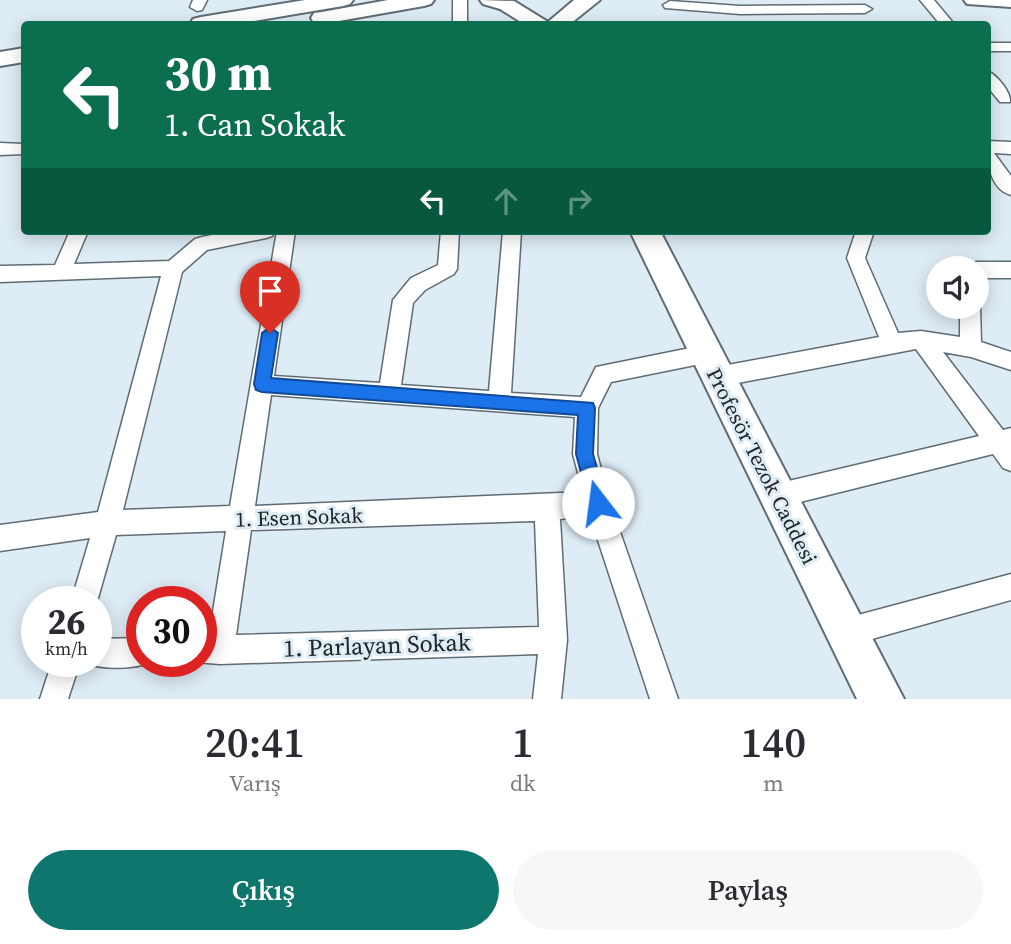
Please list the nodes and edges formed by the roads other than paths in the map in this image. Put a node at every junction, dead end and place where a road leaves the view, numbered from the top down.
1 (343, 0) edge
2 (424, 0) edge
3 (460, 0) edge
4 (490, 0) edge
5 (523, 0) edge
6 (549, 0) edge
7 (590, 0) edge
8 (927, 0) edge
9 (974, 0) edge
10 (1011, 1) edge
11 (670, 5) dead end
12 (863, 5) edge
13 (709, 9) junction
14 (199, 10) edge
15 (740, 10) junction
16 (327, 20) edge
17 (460, 21) edge
18 (534, 21) edge
19 (541, 21) edge
20 (551, 21) edge
21 (561, 21) edge
22 (712, 21) edge
23 (748, 21) edge
24 (872, 21) edge
25 (944, 21) edge
26 (991, 47) edge
27 (1011, 47) edge
28 (21, 56) edge
29 (0, 59) edge
30 (21, 70) edge
31 (0, 74) edge
32 (991, 80) edge
33 (1008, 99) edge
34 (991, 147) edge
35 (1011, 148) edge
36 (0, 149) edge
37 (21, 149) edge
38 (991, 163) edge
39 (1000, 182) edge
40 (77, 235) edge
41 (246, 235) edge
42 (285, 235) edge
43 (450, 235) edge
44 (512, 235) edge
45 (647, 235) edge
46 (864, 235) edge
47 (173, 268) junction
48 (989, 270) edge
49 (1011, 270) edge
50 (61, 272) junction
51 (0, 274) edge
52 (970, 319) edge
53 (921, 340) junction
54 (892, 343) junction
55 (971, 348) junction
56 (1011, 360) edge
57 (711, 366) junction
58 (262, 384) junction
59 (389, 393) junction
60 (499, 401) junction
61 (587, 408) junction
62 (1006, 447) edge
63 (776, 496) junction
64 (598, 503) junction
65 (547, 508) junction
66 (241, 519) junction
67 (107, 523) junction
68 (0, 538) edge
69 (89, 586) edge
70 (1011, 587) edge
71 (217, 624) edge
72 (847, 632) junction
73 (553, 640) junction
74 (217, 650) edge
75 (61, 677) edge
76 (54, 699) edge
77 (547, 699) edge
78 (664, 699) edge
79 (881, 699) edge

1 - 14 main road
2 - 16 main road
3 - 17 street
4 - 18 main road
5 - 19 main road
6 - 20 main road
7 - 21 main road
8 - 25 street
9 - 10 main road
11 - 13 street
12 - 15 street
12 - 24 street
13 - 15 street
13 - 22 street
15 - 23 street
26 - 27 street
28 - 29 main road
30 - 31 main road
32 - 33 street
34 - 35 street
36 - 37 street
38 - 39 street
40 - 50 street
41 - 47 street
42 - 58 street
43 - 59 street
44 - 60 street
45 - 57 main road, Profesör Tezok Caddesi
46 - 54 street
47 - 50 street
47 - 67 street
48 - 49 street
50 - 51 street
52 - 55 street
53 - 54 street
53 - 55 street
53 - 62 street
54 - 57 street
55 - 56 street
57 - 61 street
57 - 63 main road, Profesör Tezok Caddesi
58 - 59 street
58 - 66 street
59 - 60 street
60 - 61 street
61 - 64 street
62 - 63 street
63 - 72 main road, Profesör Tezok Caddesi
64 - 65 street, 1. Esen Sokak
64 - 78 street
65 - 66 street, 1. Esen Sokak
65 - 73 street
66 - 67 street, 1. Esen Sokak
66 - 71 street
67 - 68 street, 1. Esen Sokak
67 - 69 street
70 - 72 street
72 - 79 main road, Profesör Tezok Caddesi
73 - 74 street, 1. Parlayan Sokak
73 - 77 street
75 - 76 street

